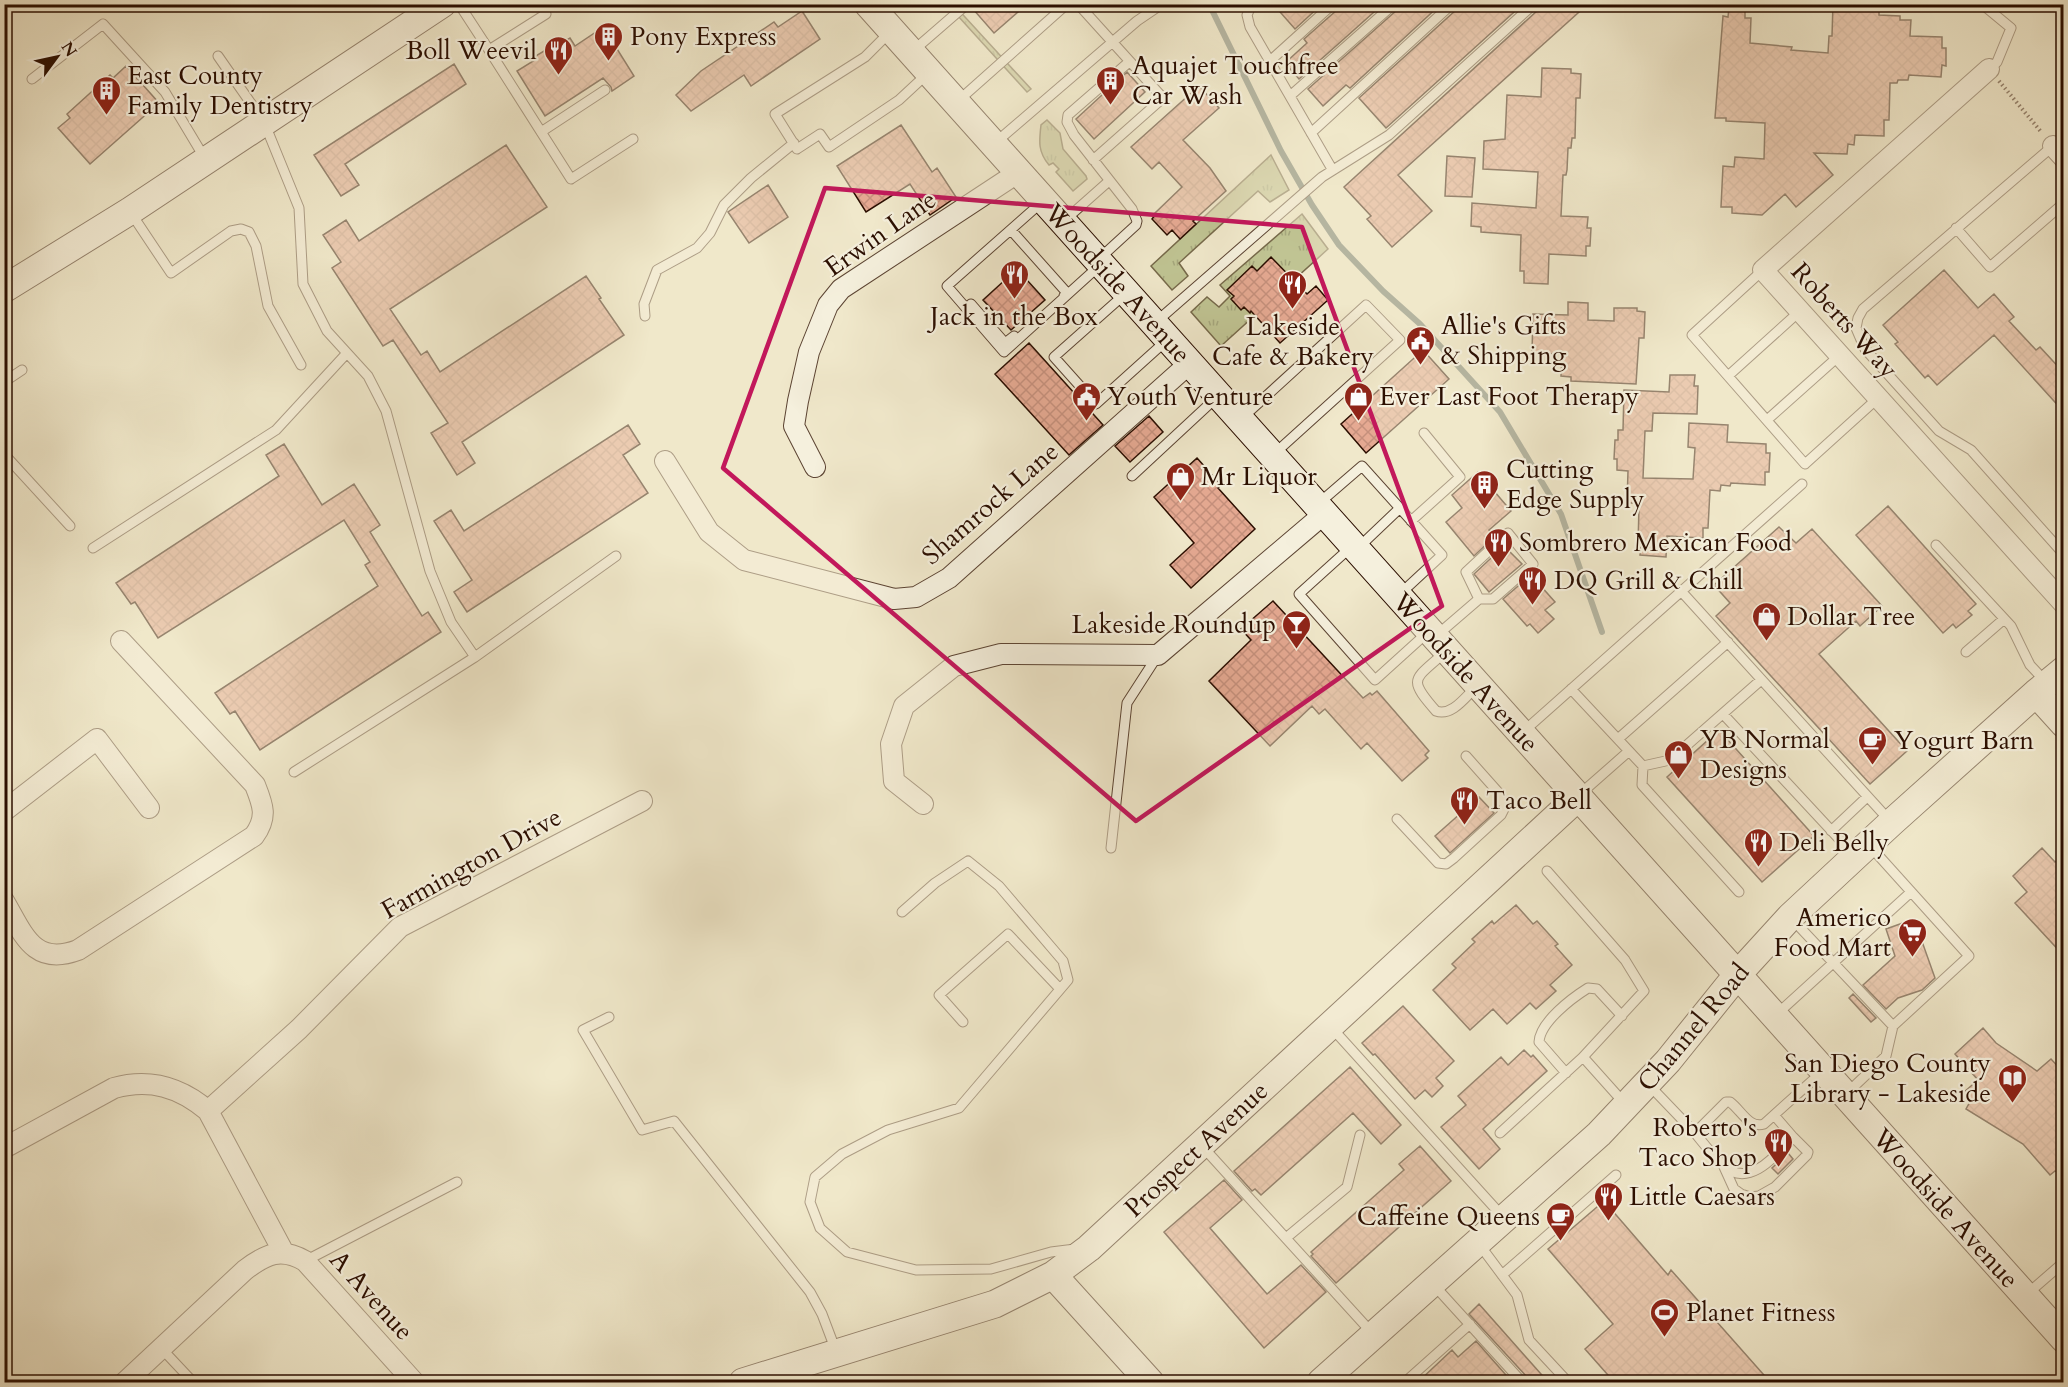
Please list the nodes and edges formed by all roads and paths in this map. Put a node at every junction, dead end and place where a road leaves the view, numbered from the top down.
1 (442, 4) edge
2 (459, 4) edge
3 (540, 4) edge
4 (868, 4) edge
5 (967, 4) edge
6 (1067, 4) edge
7 (1078, 4) edge
8 (1162, 4) edge
9 (1252, 4) edge
10 (1333, 4) edge
11 (1394, 4) edge
12 (1452, 4) edge
13 (1534, 4) edge
14 (1982, 4) edge
15 (891, 30) junction
16 (1112, 43) junction
17 (489, 50) junction
18 (911, 53) junction
19 (218, 56) dead end
20 (1270, 61) junction
21 (1129, 62) junction
22 (1989, 69) junction
23 (929, 72) junction
24 (32, 79) dead end
25 (605, 90) dead end
26 (1290, 96) junction
27 (956, 103) junction
28 (264, 122) junction
29 (541, 132) junction
30 (1311, 133) junction
31 (633, 139) dead end
32 (794, 143) junction
33 (993, 144) junction
34 (2058, 152) edge
35 (206, 160) junction
36 (1093, 160) junction
37 (1332, 169) junction
38 (1019, 172) junction
39 (1109, 181) junction
40 (1044, 200) junction
41 (2064, 203) edge
42 (130, 211) junction
43 (1063, 221) junction
44 (1956, 228) junction
45 (1011, 230) junction
46 (1100, 262) junction
47 (1763, 270) junction
48 (4, 289) edge
49 (1127, 293) junction
50 (1068, 294) junction
51 (1800, 311) junction
52 (645, 316) dead end
53 (1161, 331) junction
54 (347, 353) junction
55 (1840, 355) junction
56 (1190, 363) junction
57 (301, 365) dead end
58 (22, 370) dead end
59 (1728, 376) junction
60 (4, 382) edge
61 (1219, 396) junction
62 (1878, 398) junction
63 (1240, 419) junction
64 (1767, 420) junction
65 (1424, 433) dead end
66 (4, 454) edge
67 (1273, 456) junction
68 (666, 461) dead end
69 (815, 467) dead end
70 (1132, 476) dead end
71 (1802, 484) dead end
72 (1400, 508) junction
73 (1320, 510) junction
74 (1412, 521) junction
75 (70, 526) dead end
76 (1936, 545) dead end
77 (1354, 547) junction
78 (93, 548) dead end
79 (2063, 551) edge
80 (616, 556) dead end
81 (1681, 591) junction
82 (1398, 596) junction
83 (1479, 599) junction
84 (2064, 604) edge
85 (2004, 619) junction
86 (1437, 640) junction
87 (122, 641) dead end
88 (1728, 642) junction
89 (1966, 652) dead end
90 (1158, 655) junction
91 (475, 657) junction
92 (1761, 680) junction
93 (2049, 682) edge
94 (1478, 686) junction
95 (1571, 689) junction
96 (1722, 714) junction
97 (2064, 724) edge
98 (1521, 733) junction
99 (1618, 739) junction
100 (1629, 751) junction
101 (1466, 756) dead end
102 (1643, 766) junction
103 (294, 772) dead end
104 (1578, 796) junction
105 (1867, 797) junction
106 (642, 801) dead end
107 (923, 804) dead end
108 (149, 808) dead end
109 (4, 811) edge
110 (1397, 819) dead end
111 (1891, 823) junction
112 (1831, 831) junction
113 (1111, 848) dead end
114 (1862, 850) junction
115 (1548, 871) dead end
116 (1739, 892) dead end
117 (1911, 892) junction
118 (4, 901) edge
119 (902, 912) dead end
120 (1790, 917) junction
121 (1834, 963) junction
122 (1738, 974) junction
123 (1060, 989) junction
124 (1622, 1016) junction
125 (1775, 1016) junction
126 (609, 1017) dead end
127 (963, 1022) dead end
128 (1330, 1025) junction
129 (1893, 1026) junction
130 (1583, 1057) junction
131 (1824, 1070) junction
132 (1566, 1073) junction
133 (1647, 1083) junction
134 (1845, 1094) junction
135 (1626, 1106) junction
136 (208, 1111) junction
137 (1774, 1115) junction
138 (1500, 1133) dead end
139 (1695, 1133) junction
140 (1360, 1135) dead end
141 (1793, 1137) junction
142 (1201, 1144) junction
143 (4, 1148) edge
144 (1724, 1167) junction
145 (1616, 1175) dead end
146 (457, 1182) dead end
147 (1504, 1219) junction
148 (1286, 1238) junction
149 (1478, 1243) junction
150 (1089, 1248) junction
151 (284, 1253) junction
152 (305, 1261) junction
153 (2064, 1262) edge
154 (1053, 1275) junction
155 (1502, 1275) junction
156 (1432, 1283) junction
157 (2025, 1296) junction
158 (1470, 1324) junction
159 (1374, 1335) junction
160 (2064, 1339) edge
161 (162, 1349) junction
162 (837, 1353) junction
163 (1144, 1380) edge
164 (125, 1383) edge
165 (193, 1383) edge
166 (414, 1383) edge
167 (743, 1383) edge
168 (1320, 1383) edge
169 (1405, 1383) edge
170 (1522, 1383) edge
171 (1568, 1383) edge

1 - 28 main road
2 - 17 lane
3 - 17 lane
4 - 15 main road, Woodside Avenue
5 - 18 lane
6 - 27 lane
7 - 16 lane
8 - 16 lane
9 - 20 lane
10 - 20 lane
11 - 26 lane
12 - 30 lane
13 - 37 lane
14 - 22 lane
15 - 18 main road, Woodside Avenue
15 - 32 lane
16 - 21 lane
16 - 33 lane
17 - 29 lane
18 - 23 main road, Woodside Avenue
19 - 28 lane
20 - 26 lane
21 - 36 lane
21 - 36 lane
22 - 34 path
22 - 47 street, Roberts Way
23 - 27 main road, Woodside Avenue
23 - 32 lane
24 - 35 lane
25 - 29 lane
26 - 30 lane
27 - 33 main road, Woodside Avenue
28 - 35 main road
28 - 54 lane
29 - 31 lane
30 - 37 lane
32 - 52 lane
33 - 38 main road, Woodside Avenue
34 - 44 lane
35 - 42 main road
36 - 39 lane
37 - 53 lane
38 - 40 main road, Woodside Avenue
38 - 69 street, Erwin Lane
39 - 43 lane
39 - 46 lane
40 - 43 main road, Woodside Avenue
40 - 45 lane
41 - 44 lane
42 - 48 main road
42 - 57 lane
43 - 46 main road, Woodside Avenue
44 - 79 lane
45 - 50 lane
45 - 50 lane
46 - 49 main road, Woodside Avenue
46 - 50 lane
47 - 51 street, Roberts Way
47 - 59 lane
49 - 53 main road, Woodside Avenue
49 - 53 lane
51 - 55 street, Roberts Way
51 - 59 lane
53 - 56 main road, Woodside Avenue
54 - 78 lane
54 - 91 lane
55 - 62 street, Roberts Way
55 - 64 lane
56 - 61 main road, Woodside Avenue
56 - 68 street, Shamrock Lane
58 - 60 lane
59 - 64 lane
61 - 63 main road, Woodside Avenue
61 - 70 lane
62 - 64 lane
62 - 84 street, Roberts Way
63 - 67 main road, Woodside Avenue
63 - 67 lane
65 - 74 lane
66 - 75 lane
67 - 73 main road, Woodside Avenue
71 - 81 lane
72 - 73 lane
72 - 74 lane
72 - 77 lane
73 - 77 main road, Woodside Avenue
73 - 90 street
74 - 82 lane
76 - 85 lane
77 - 82 main road, Woodside Avenue
77 - 86 lane
80 - 91 lane
81 - 88 lane
81 - 95 lane
82 - 86 main road, Woodside Avenue
83 - 83 lane
83 - 86 lane
85 - 89 lane
85 - 93 lane
86 - 94 main road, Woodside Avenue
86 - 94 lane
87 - 118 street
88 - 92 lane
88 - 99 lane
90 - 107 street
90 - 113 lane
91 - 103 lane
92 - 96 lane
92 - 105 lane
93 - 97 main road
93 - 111 main road, Channel Road
94 - 98 main road, Woodside Avenue
95 - 98 lane
95 - 99 lane
96 - 102 lane
96 - 112 lane
98 - 104 main road, Woodside Avenue
99 - 100 lane
100 - 102 lane
100 - 104 lane
101 - 110 lane
102 - 116 lane
104 - 122 main road, Woodside Avenue
104 - 128 main road, Prospect Avenue
105 - 111 lane
105 - 112 lane
106 - 136 street, Farmington Drive
108 - 109 street
111 - 114 main road, Channel Road
112 - 114 lane
114 - 117 lane
114 - 120 main road, Channel Road
115 - 124 lane
117 - 121 lane
117 - 129 lane
119 - 123 lane
120 - 121 lane
120 - 122 main road, Channel Road
121 - 125 lane
121 - 129 lane
122 - 125 main road, Woodside Avenue
122 - 133 main road, Channel Road
123 - 127 lane
123 - 150 lane
124 - 130 lane
124 - 132 lane
125 - 131 main road, Woodside Avenue
126 - 162 lane
128 - 142 main road, Prospect Avenue
128 - 147 lane
129 - 134 lane
130 - 132 lane
130 - 135 lane
131 - 134 main road, Woodside Avenue
131 - 137 lane
132 - 138 lane
133 - 135 main road, Channel Road
133 - 139 lane
134 - 157 main road, Woodside Avenue
135 - 147 main road, Channel Road
136 - 143 street
136 - 151 street
137 - 139 lane
137 - 141 lane
139 - 144 lane
140 - 148 lane
141 - 144 lane
141 - 144 lane
142 - 148 lane
142 - 150 main road, Prospect Avenue
145 - 155 lane
146 - 152 lane
147 - 149 main road, Channel Road
148 - 159 lane
149 - 155 lane
149 - 156 main road, Channel Road
150 - 154 main road, Prospect Avenue
151 - 152 street, A Avenue
151 - 161 street
152 - 166 street, A Avenue
153 - 157 lane
154 - 162 main road, Prospect Avenue
154 - 163 main road
155 - 171 lane
156 - 158 lane
156 - 159 main road, Channel Road
157 - 160 main road, Woodside Avenue
158 - 169 lane
158 - 170 lane
159 - 168 main road, Channel Road
161 - 164 street
161 - 165 lane
162 - 167 main road, Prospect Avenue

